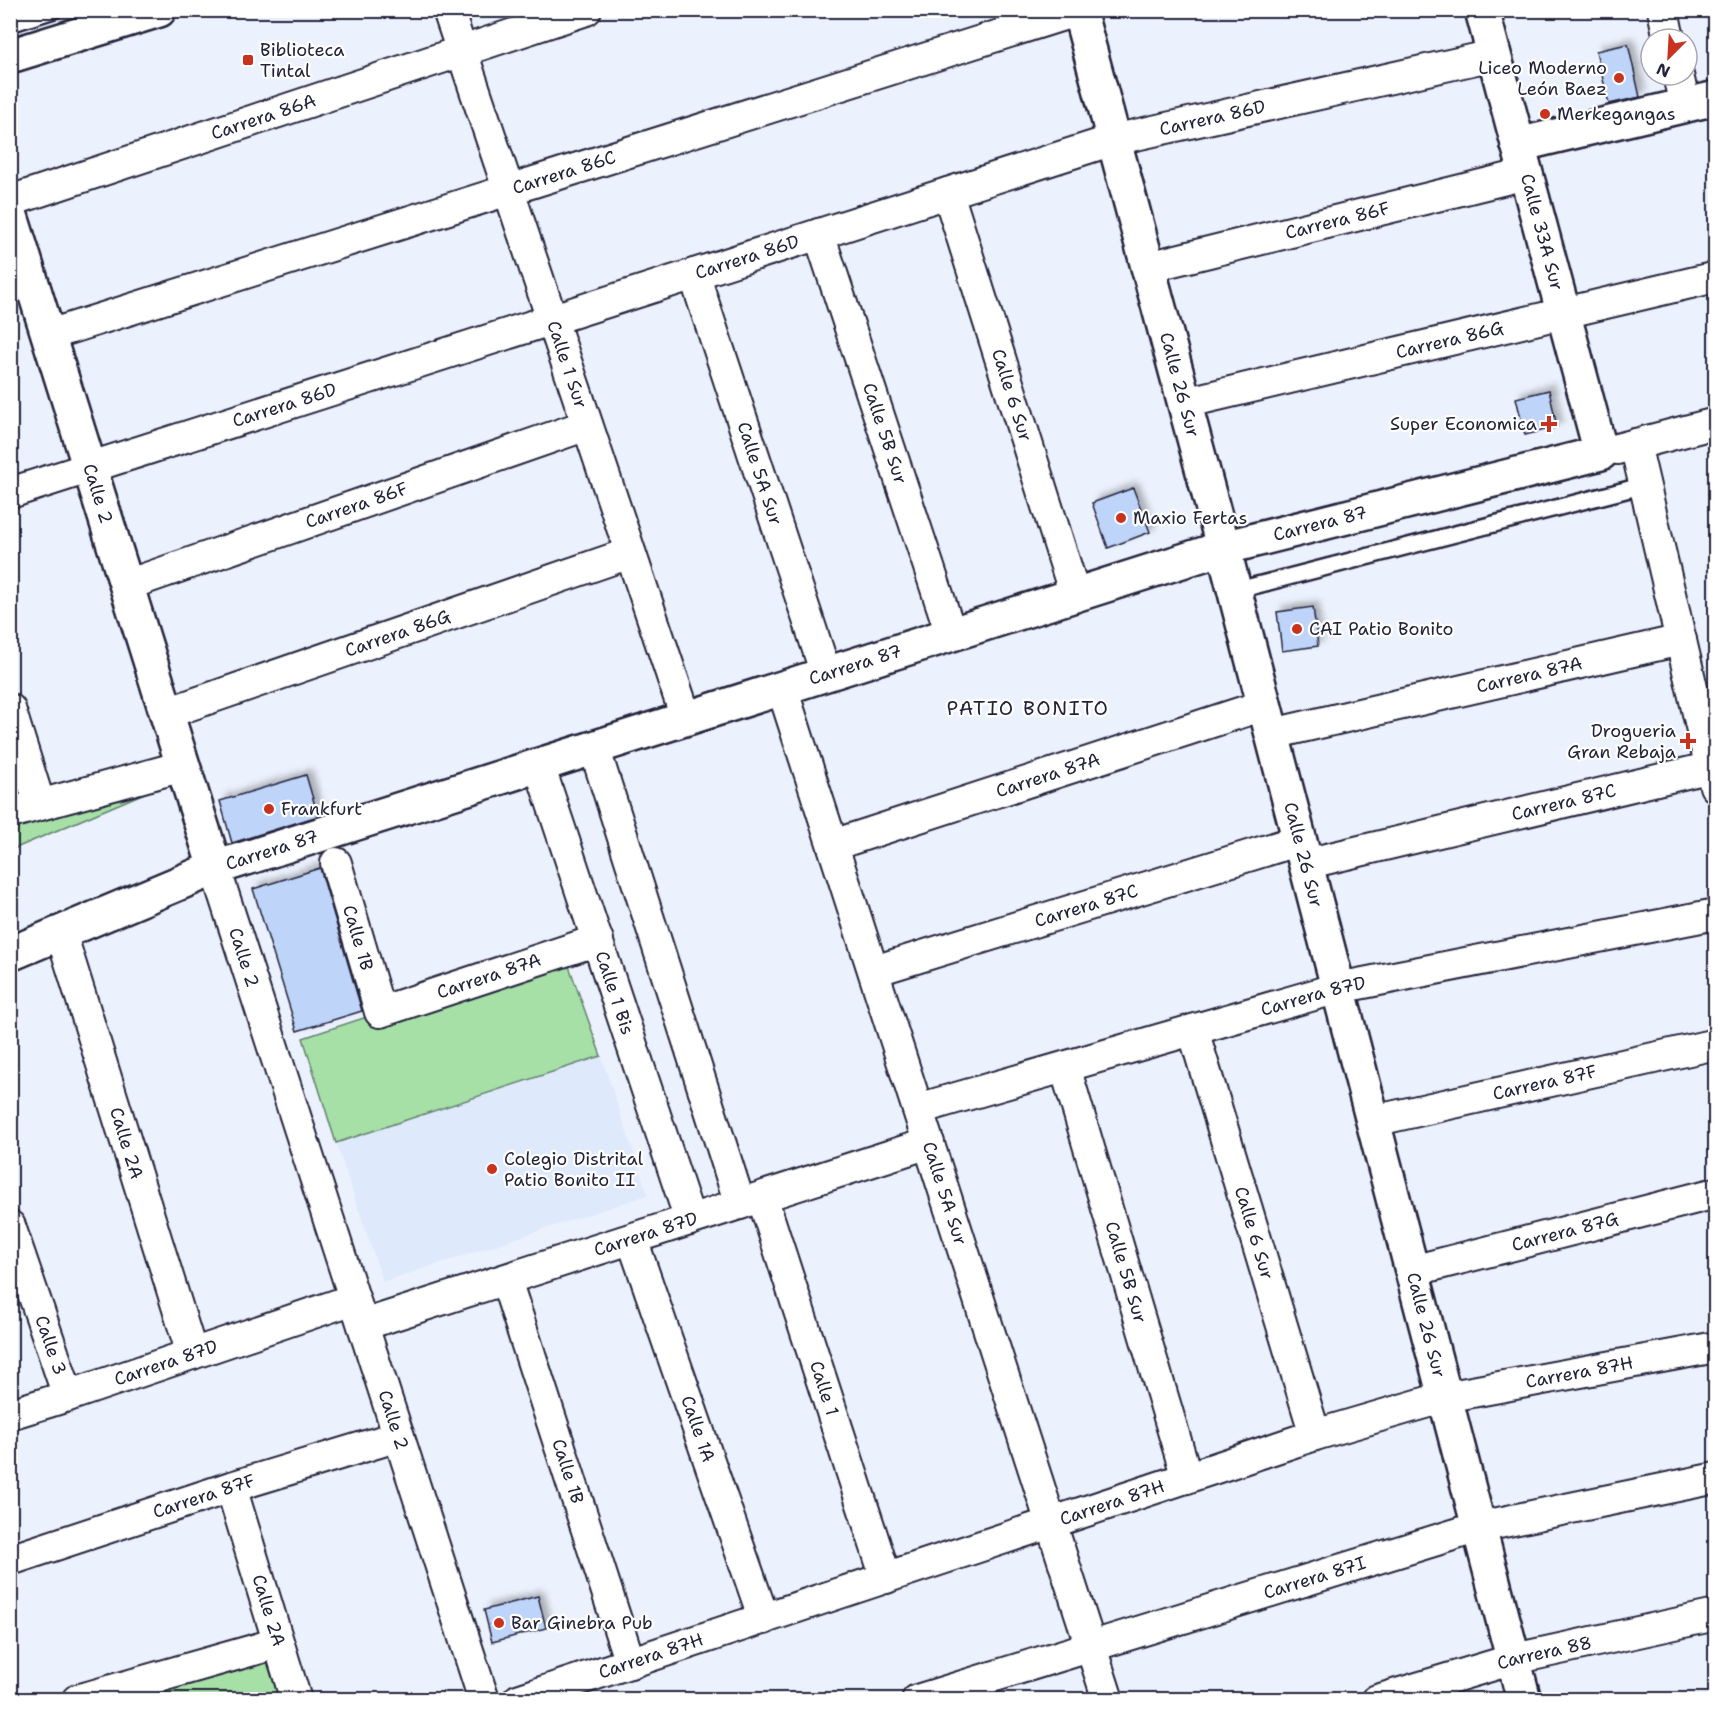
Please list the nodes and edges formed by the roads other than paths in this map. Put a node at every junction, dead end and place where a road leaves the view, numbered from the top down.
1 (54, 10) edge
2 (159, 10) edge
3 (448, 10) edge
4 (586, 10) edge
5 (1079, 10) edge
6 (1482, 10) edge
7 (1663, 10) edge
8 (10, 24) edge
9 (1667, 27) edge
10 (462, 51) junction
11 (1494, 55) junction
12 (10, 56) edge
13 (1693, 93) edge
14 (1113, 140) junction
15 (1522, 159) junction
16 (508, 190) junction
17 (948, 193) junction
18 (10, 201) edge
19 (10, 213) edge
20 (819, 234) junction
21 (1148, 267) junction
22 (694, 274) junction
23 (1716, 277) edge
24 (1563, 314) junction
25 (552, 320) junction
26 (49, 335) junction
27 (1184, 403) junction
28 (1716, 423) edge
29 (587, 425) junction
30 (1635, 444) junction
31 (1601, 453) junction
32 (90, 467) junction
33 (1645, 485) junction
34 (10, 493) edge
35 (1223, 548) junction
36 (630, 553) junction
37 (127, 585) junction
38 (1234, 591) junction
39 (1075, 595) junction
40 (951, 634) junction
41 (1681, 640) junction
42 (826, 674) junction
43 (782, 688) junction
44 (10, 709) edge
45 (167, 713) junction
46 (686, 718) junction
47 (1268, 720) junction
48 (594, 747) junction
49 (539, 765) junction
50 (183, 766) junction
51 (1714, 774) edge
52 (40, 805) junction
53 (10, 813) edge
54 (833, 845) junction
55 (1303, 852) junction
56 (336, 863) dead end
57 (215, 868) junction
58 (1716, 914) edge
59 (61, 933) junction
60 (598, 940) junction
61 (10, 954) edge
62 (874, 971) junction
63 (1338, 988) junction
64 (380, 1012) joint
65 (1193, 1030) junction
66 (1716, 1044) edge
67 (1065, 1067) junction
68 (918, 1109) junction
69 (1373, 1121) junction
70 (929, 1143) junction
71 (1716, 1193) edge
72 (751, 1201) junction
73 (690, 1220) junction
74 (10, 1226) edge
75 (632, 1239) junction
76 (1412, 1270) junction
77 (506, 1280) junction
78 (359, 1312) junction
79 (1716, 1347) edge
80 (192, 1354) junction
81 (68, 1396) junction
82 (1445, 1397) junction
83 (10, 1414) edge
84 (1315, 1435) junction
85 (399, 1436) junction
86 (1187, 1478) junction
87 (1716, 1478) edge
88 (231, 1487) junction
89 (1052, 1523) junction
90 (1479, 1527) junction
91 (10, 1560) edge
92 (886, 1578) junction
93 (1716, 1615) edge
94 (764, 1619) junction
95 (278, 1643) junction
96 (1091, 1645) junction
97 (1514, 1659) junction
98 (630, 1663) junction
99 (78, 1700) edge
100 (296, 1700) edge
101 (484, 1700) edge
102 (518, 1700) edge
103 (917, 1700) edge
104 (1108, 1700) edge
105 (1377, 1700) edge
106 (1524, 1700) edge

1 - 8 lane
2 - 12 street
3 - 10 street, Calle 1 Sur
4 - 10 street, Carrera 86A
5 - 14 street, Calle 26 Sur
5 - 16 street, Carrera 86C
6 - 11 street, Calle 33A Sur
7 - 9 street
10 - 16 street, Calle 1 Sur
10 - 18 street, Carrera 86A
11 - 14 street, Carrera 86D
11 - 15 street, Calle 33A Sur
13 - 15 street, Carrera 86F
14 - 17 street, Carrera 86D
14 - 21 street, Calle 26 Sur
15 - 21 street, Carrera 86F
15 - 24 street, Calle 33A Sur
16 - 25 street, Calle 1 Sur
16 - 26 street, Carrera 86C
17 - 20 street, Carrera 86D
17 - 39 street, Calle 6 Sur
19 - 26 street, Calle 2
20 - 22 street, Carrera 86D
20 - 40 street, Calle 5B Sur
21 - 27 street, Calle 26 Sur
22 - 25 street, Carrera 86D
22 - 42 street, Calle 5A Sur
23 - 24 street, Carrera 86G
24 - 27 street, Carrera 86G
24 - 31 street, Calle 33A Sur
25 - 29 street, Calle 1 Sur
25 - 32 street, Carrera 86D
26 - 32 street, Calle 2
27 - 35 street, Calle 26 Sur
28 - 30 street, Carrera 87
29 - 36 street, Calle 1 Sur
29 - 37 street, Carrera 86F
30 - 31 street, Carrera 87
30 - 33 street
31 - 35 street, Carrera 87
32 - 34 street, Carrera 86D
32 - 37 street, Calle 2
33 - 38 lane
33 - 41 street
35 - 38 street, Calle 26 Sur
35 - 39 street, Carrera 87
36 - 45 street, Carrera 86G
36 - 46 street, Calle 1 Sur
37 - 45 street, Calle 2
38 - 47 street, Calle 26 Sur
39 - 40 street, Carrera 87
40 - 42 street, Carrera 87
41 - 47 street, Carrera 87A
41 - 51 street
42 - 43 street, Carrera 87
43 - 46 street, Carrera 87
43 - 54 street, Calle 5A Sur
44 - 52 street
45 - 50 street, Calle 2
46 - 48 street, Carrera 87
47 - 54 street, Carrera 87A
47 - 55 street, Calle 26 Sur
48 - 49 street, Carrera 87
48 - 72 street
49 - 57 street, Carrera 87
49 - 60 street, Calle 1 Bis
50 - 52 street
50 - 57 street, Calle 2
51 - 55 street, Carrera 87C
52 - 53 street
54 - 62 street, Calle 5A Sur
55 - 62 street, Carrera 87C
55 - 63 street, Calle 26 Sur
56 - 64 street, Calle 1B
57 - 59 street, Carrera 87
57 - 78 street, Calle 2
58 - 63 street, Carrera 87D
59 - 61 street, Carrera 87
59 - 80 street, Calle 2A
60 - 64 street, Carrera 87A
60 - 73 street, Calle 1 Bis
62 - 68 street, Calle 5A Sur
63 - 65 street, Carrera 87D
63 - 69 street, Calle 26 Sur
65 - 67 street, Carrera 87D
65 - 84 street, Calle 6 Sur
66 - 69 street, Carrera 87F
67 - 68 street, Carrera 87D
67 - 86 street, Calle 5B Sur
68 - 70 street, Calle 5A Sur
69 - 76 street, Calle 26 Sur
70 - 72 street, Carrera 87D
70 - 89 street, Calle 5A Sur
71 - 76 street, Carrera 87G
72 - 73 street, Carrera 87D
72 - 92 street, Calle 1
73 - 75 street, Carrera 87D
74 - 81 street, Calle 3
75 - 77 street, Carrera 87D
75 - 94 street, Calle 1A
76 - 82 street, Calle 26 Sur
77 - 78 street, Carrera 87D
77 - 98 street, Calle 1B
78 - 80 street, Carrera 87D
78 - 85 street, Calle 2
79 - 82 street, Carrera 87H
80 - 81 street, Carrera 87D
81 - 83 street, Carrera 87D
82 - 84 street, Carrera 87H
82 - 90 street, Calle 26 Sur
84 - 86 street, Carrera 87H
85 - 88 street, Carrera 87F
85 - 101 street, Calle 2
86 - 89 street, Carrera 87H
87 - 90 street, Carrera 87I
88 - 91 street, Carrera 87F
88 - 95 street, Calle 2A
89 - 92 street, Carrera 87H
89 - 96 street, Calle 5A Sur
90 - 96 street, Carrera 87I
90 - 97 street, Calle 26 Sur
92 - 94 street, Carrera 87H
93 - 97 street, Carrera 88
94 - 98 street, Carrera 87H
95 - 99 street
95 - 100 street, Calle 2A
96 - 103 street, Carrera 87I
96 - 104 street, Calle 5A Sur
97 - 105 street, Carrera 88
97 - 106 street, Calle 26 Sur
98 - 102 street, Carrera 87H

